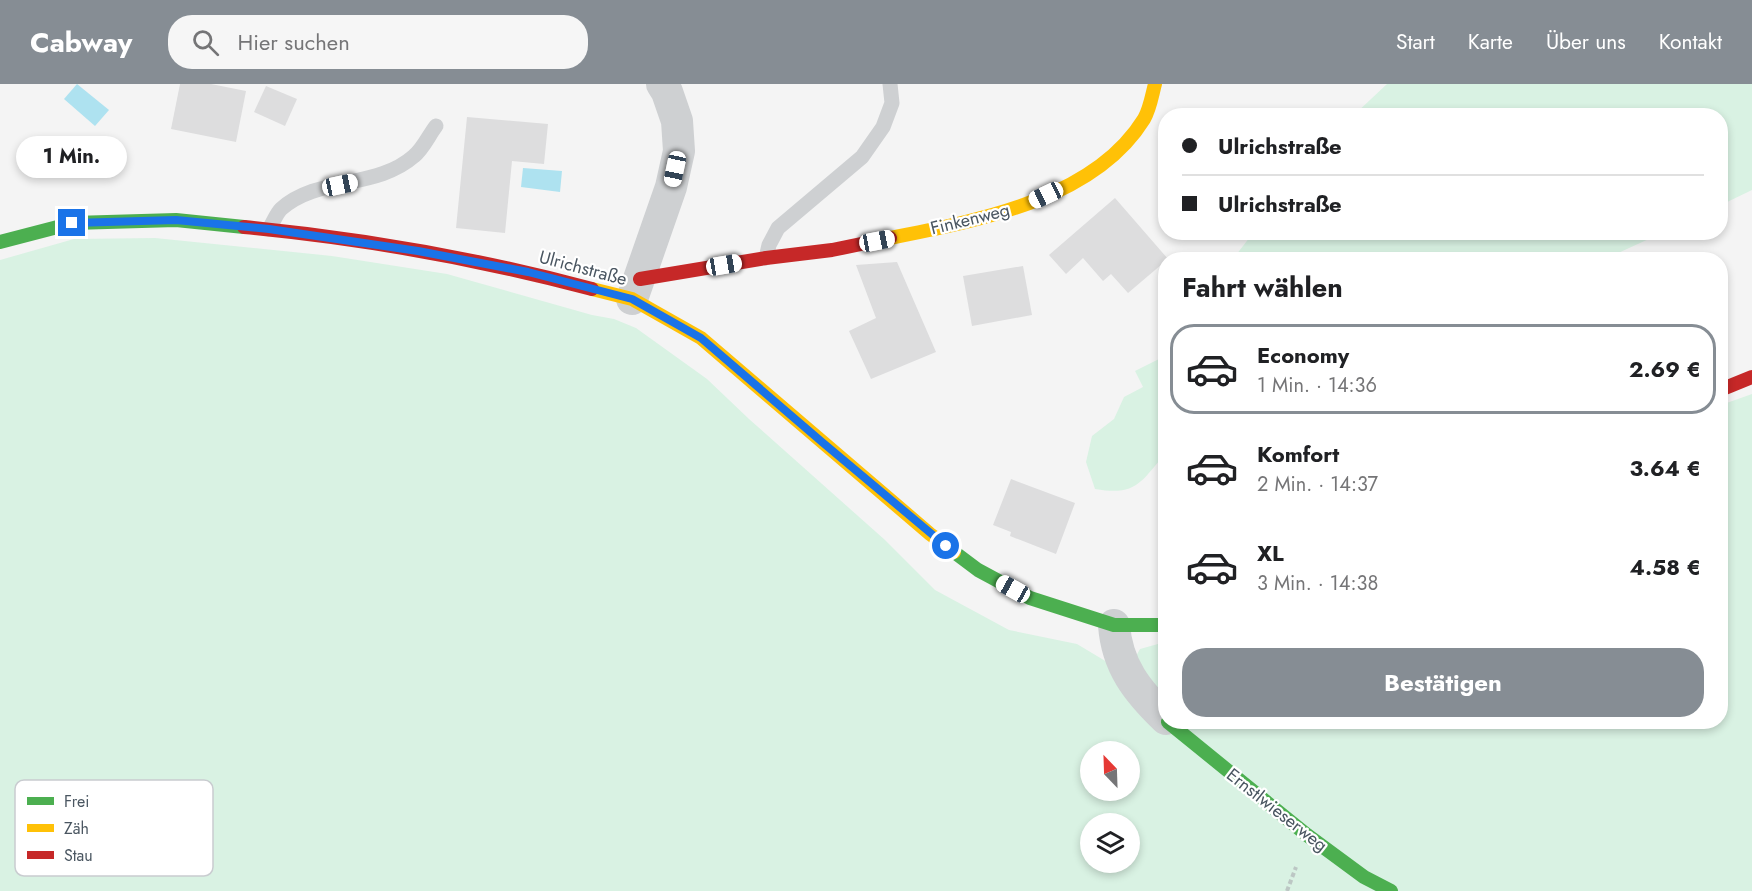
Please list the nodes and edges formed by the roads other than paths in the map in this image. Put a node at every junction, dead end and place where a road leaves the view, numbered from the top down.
1 (662, 84) edge
2 (890, 84) edge
3 (1155, 84) edge
4 (435, 126) dead end
5 (269, 229) junction
6 (0, 242) edge
7 (766, 258) junction
8 (636, 289) junction
9 (1752, 377) edge
10 (1728, 387) edge
11 (1114, 625) junction
12 (1158, 625) edge
13 (1158, 711) edge
14 (1178, 729) edge
15 (1391, 891) edge

1 - 8 street
2 - 7 lane
3 - 7 street, Finkenweg
4 - 5 lane
5 - 6 street, Ulrichstraße
5 - 8 street, Ulrichstraße
7 - 8 street, Finkenweg
8 - 11 street, Ulrichstraße
9 - 10 street
11 - 12 street, Ulrichstraße
11 - 13 street, Ernstlwieserweg
14 - 15 street, Ernstlwieserweg

